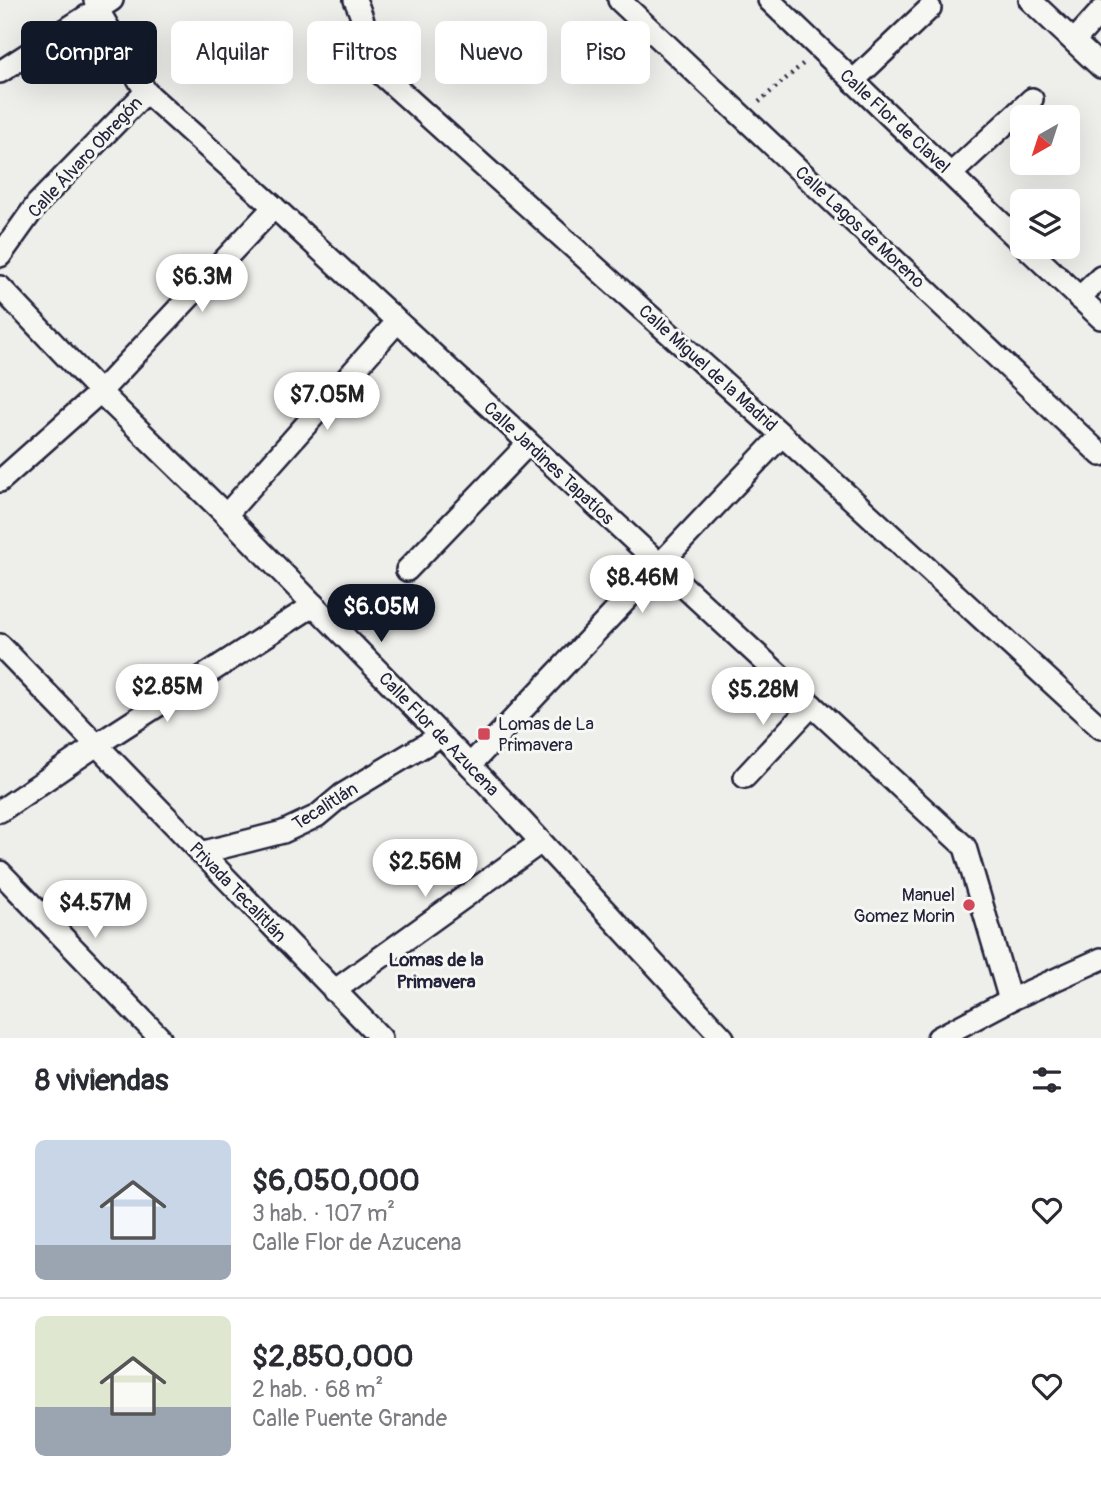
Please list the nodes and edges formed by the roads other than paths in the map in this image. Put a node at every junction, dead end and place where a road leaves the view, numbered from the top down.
1 (355, 0) edge
2 (619, 0) edge
3 (769, 0) edge
4 (1030, 0) edge
5 (101, 3) edge
6 (930, 8) dead end
7 (1101, 11) edge
8 (1073, 41) junction
9 (1101, 67) edge
10 (0, 72) edge
11 (853, 81) junction
12 (146, 92) junction
13 (1032, 99) dead end
14 (951, 174) junction
15 (274, 207) junction
16 (1010, 231) edge
17 (0, 257) edge
18 (1038, 259) edge
19 (1101, 277) edge
20 (0, 287) edge
21 (1079, 298) junction
22 (1101, 318) edge
23 (397, 322) junction
24 (100, 392) junction
25 (782, 435) junction
26 (527, 444) junction
27 (1101, 455) edge
28 (0, 481) edge
29 (226, 515) junction
30 (661, 565) junction
31 (407, 570) dead end
32 (314, 605) junction
33 (0, 645) edge
34 (812, 705) junction
35 (1098, 718) edge
36 (440, 736) junction
37 (98, 744) junction
38 (470, 765) junction
39 (746, 777) dead end
40 (0, 811) edge
41 (541, 842) junction
42 (200, 853) junction
43 (0, 872) edge
44 (1101, 959) edge
45 (334, 991) junction
46 (1010, 1000) junction
47 (160, 1038) edge
48 (381, 1038) edge
49 (723, 1038) edge
50 (938, 1038) edge

1 - 25 street, Calle Miguel de la Madrid
2 - 27 street, Calle Lagos de Moreno
3 - 11 street, Calle Flor de Clavel
4 - 8 street
5 - 10 street
5 - 12 street, Calle Jardines Tapatíos
6 - 11 street
7 - 8 street
8 - 9 street
11 - 14 street, Calle Flor de Clavel
12 - 15 street, Calle Jardines Tapatíos
12 - 17 street, Calle Álvaro Obregón
13 - 14 street
14 - 16 street, Calle Flor de Clavel
15 - 23 street, Calle Jardines Tapatíos
15 - 24 street
18 - 21 street
19 - 21 street
20 - 24 street, Calle Flor de Azucena
21 - 22 street
23 - 26 street, Calle Jardines Tapatíos
23 - 29 street
24 - 28 street
24 - 29 street, Calle Flor de Azucena
25 - 30 street
25 - 35 street, Calle Miguel de la Madrid
26 - 30 street, Calle Jardines Tapatíos
26 - 31 street
29 - 32 street, Calle Flor de Azucena
30 - 34 street, Calle Jardines Tapatíos
30 - 38 street
32 - 36 street, Calle Flor de Azucena
32 - 37 street
33 - 37 street, Privada Tecalitlán
34 - 39 street
34 - 46 street, Calle Jardines Tapatíos
36 - 38 street, Calle Flor de Azucena
36 - 42 street, Tecalitlán
37 - 40 street
37 - 42 street, Privada Tecalitlán
38 - 41 street, Calle Flor de Azucena
41 - 45 street
41 - 49 street, Calle Flor de Azucena
42 - 45 street, Privada Tecalitlán
43 - 47 street
44 - 46 street
45 - 48 street, Privada Tecalitlán
46 - 50 street

